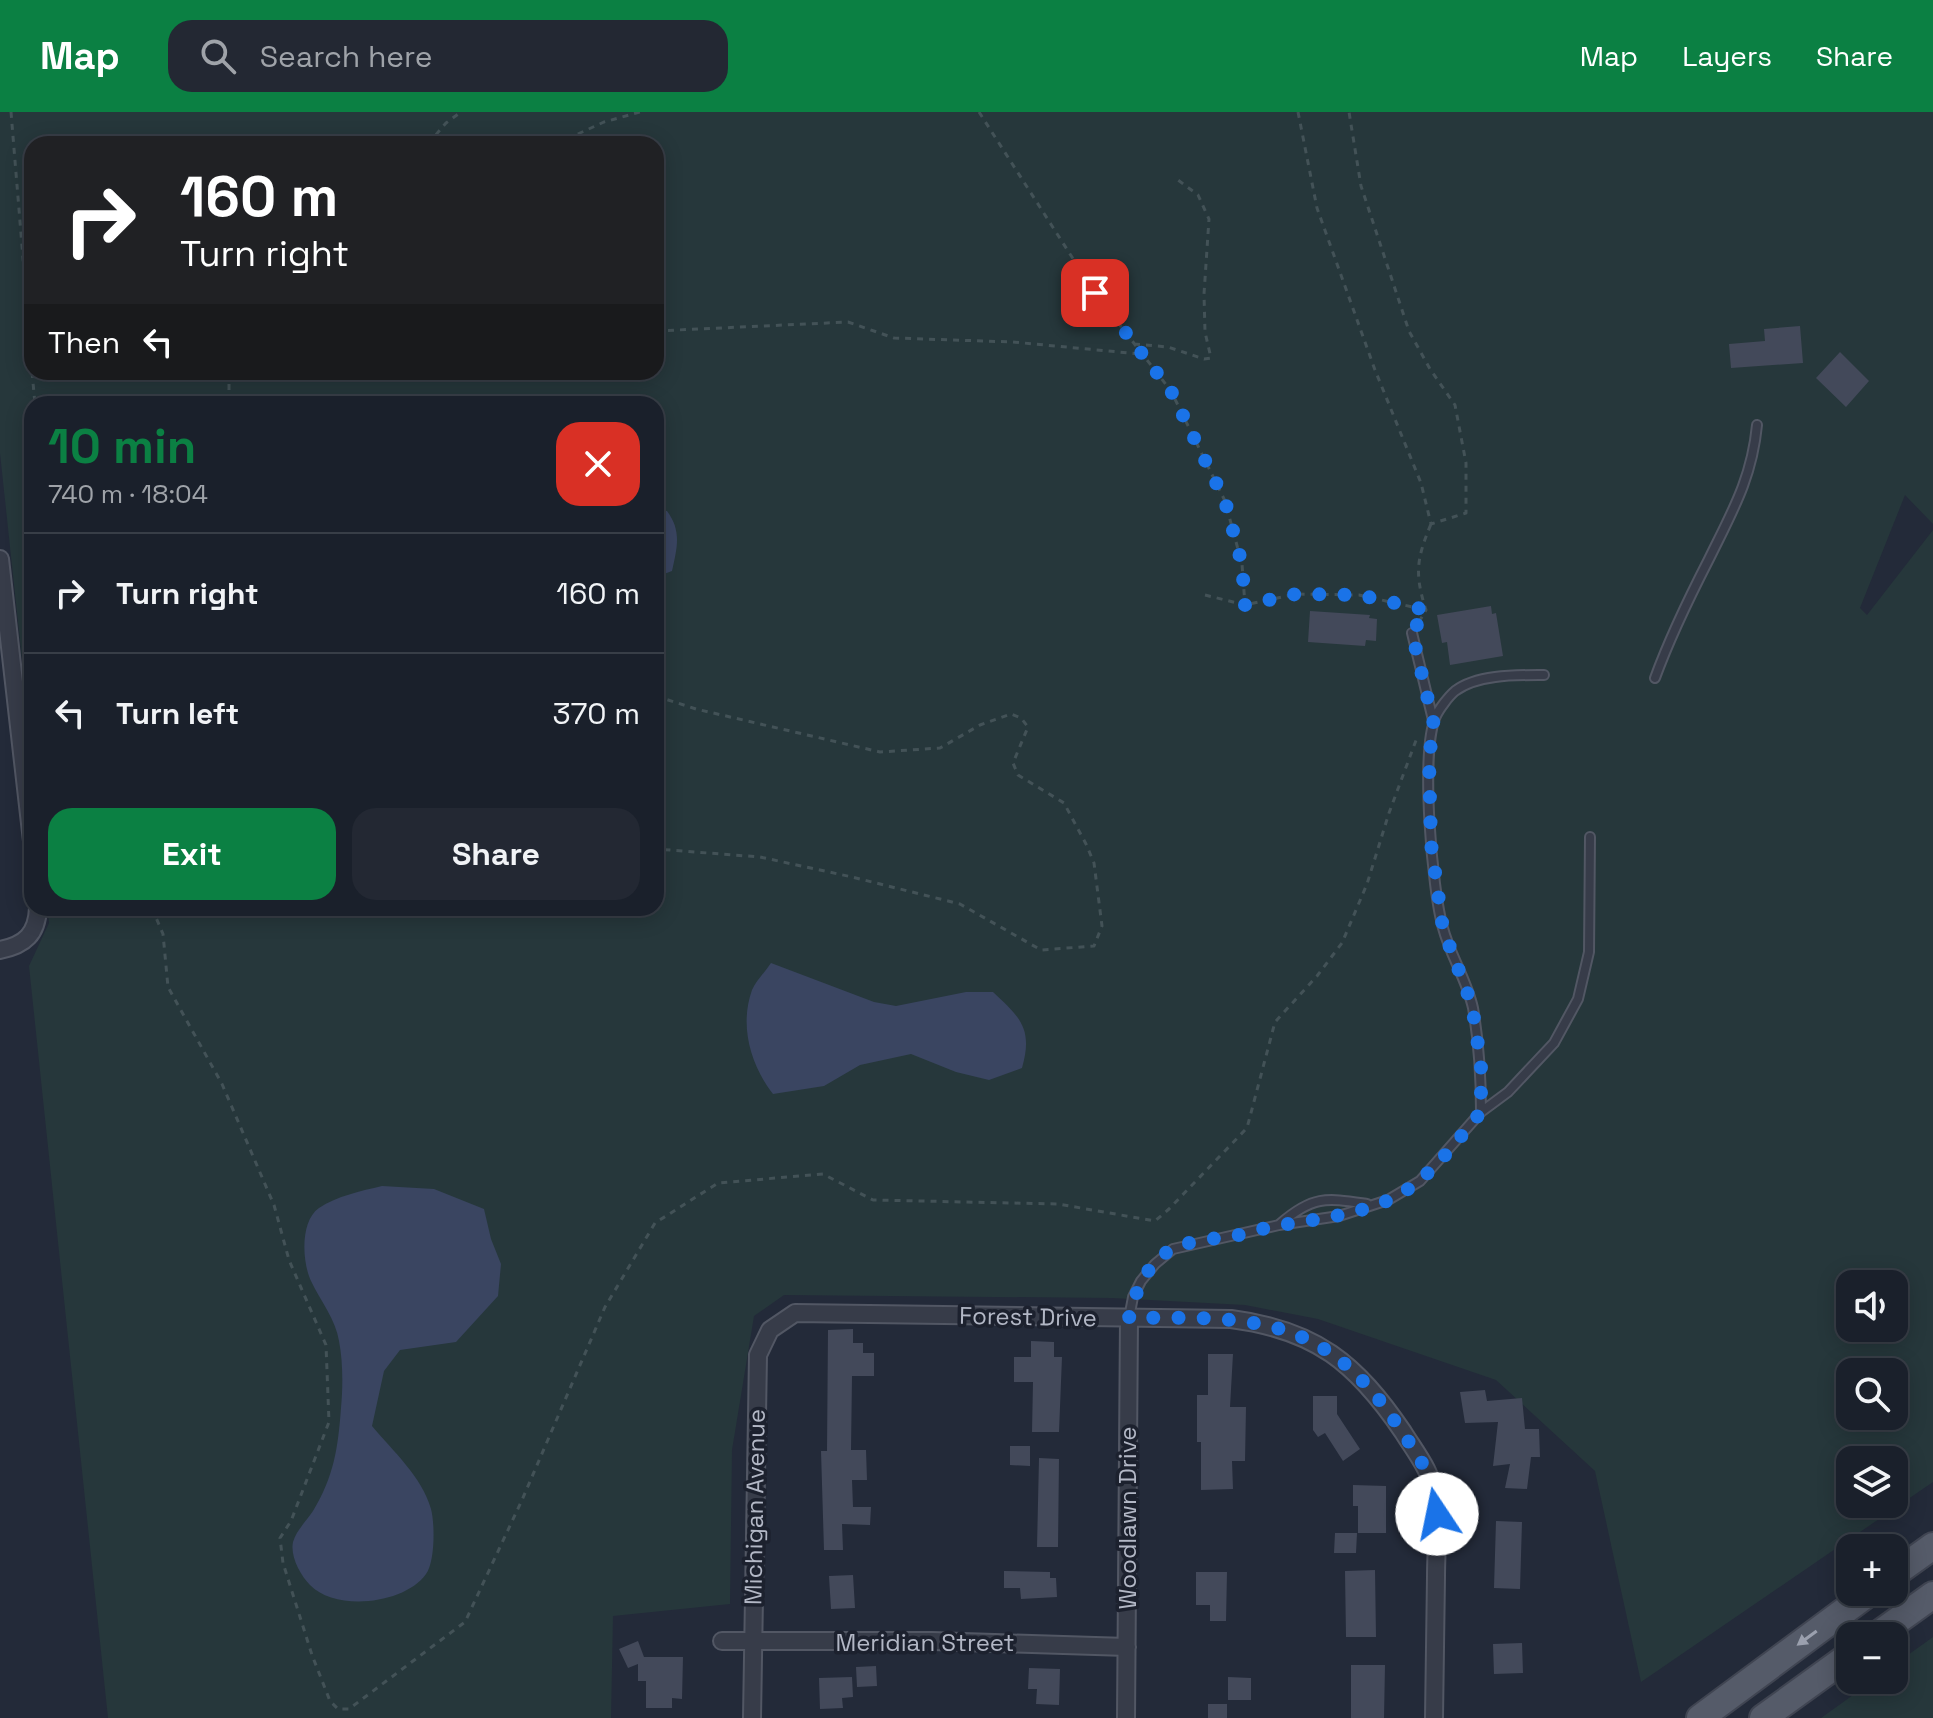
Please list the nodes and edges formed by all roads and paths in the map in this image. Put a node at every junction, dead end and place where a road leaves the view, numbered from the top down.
1 (11, 112) edge
2 (461, 112) edge
3 (640, 112) edge
4 (979, 112) edge
5 (1298, 112) edge
6 (1349, 112) edge
7 (435, 136) edge
8 (573, 136) edge
9 (1178, 180) dead end
10 (24, 272) edge
11 (664, 331) edge
12 (1134, 344) junction
13 (1142, 355) junction
14 (1757, 425) dead end
15 (1431, 524) junction
16 (0, 559) edge
17 (1205, 595) dead end
18 (1245, 605) junction
19 (1426, 610) junction
20 (1412, 633) joint
21 (1544, 675) dead end
22 (1655, 678) dead end
23 (664, 699) edge
24 (1430, 708) junction
25 (1434, 725) junction
26 (24, 770) edge
27 (1590, 837) dead end
28 (664, 850) edge
29 (37, 916) edge
30 (155, 916) edge
31 (0, 950) edge
32 (1481, 1112) junction
33 (1372, 1204) junction
34 (1279, 1225) junction
35 (795, 1313) joint
36 (1129, 1318) junction
37 (1933, 1546) edge
38 (1908, 1564) edge
39 (1933, 1595) edge
40 (1851, 1606) edge
41 (1895, 1622) edge
42 (722, 1641) dead end
43 (752, 1642) junction
44 (1127, 1647) junction
45 (1836, 1665) edge
46 (752, 1718) edge
47 (1126, 1718) edge
48 (1434, 1718) edge
49 (1700, 1718) edge
50 (1763, 1718) edge

1 - 10 path
2 - 7 path
3 - 8 path
4 - 12 path
5 - 15 path
6 - 15 path
9 - 12 path
11 - 13 path
12 - 13 path
13 - 18 path
14 - 22 lane
15 - 19 path
16 - 26 street
17 - 18 path
18 - 19 path
19 - 20 path
20 - 24 lane
21 - 25 lane
23 - 28 path
24 - 25 lane
24 - 30 path
25 - 32 lane
27 - 32 lane
29 - 31 street
32 - 33 lane
33 - 34 lane
33 - 34 lane
34 - 36 lane
35 - 36 street, Forest Drive
35 - 43 street, Michigan Avenue
36 - 44 street, Woodlawn Drive
36 - 48 street, Forest Drive
37 - 38 main road
39 - 41 main road
40 -> 49 main road
42 - 43 street, Meridian Street
43 - 44 street, Meridian Street
43 - 46 street, Michigan Avenue
44 - 47 street, Woodlawn Drive
45 - 50 main road

